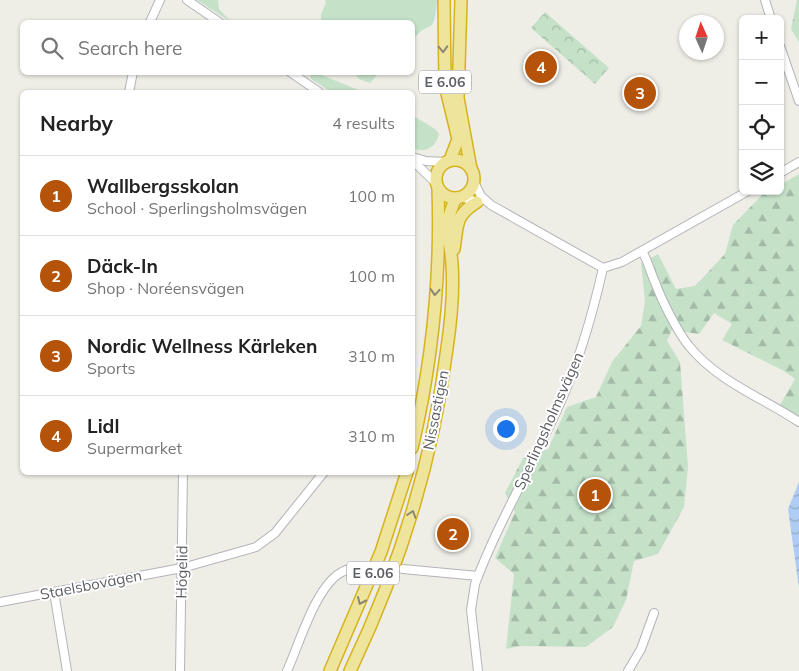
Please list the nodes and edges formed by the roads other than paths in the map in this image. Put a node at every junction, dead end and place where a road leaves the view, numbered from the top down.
1 (160, 0) edge
2 (188, 0) edge
3 (444, 0) edge
4 (461, 0) edge
5 (765, 0) edge
6 (770, 15) edge
7 (151, 20) edge
8 (216, 20) edge
9 (784, 58) edge
10 (132, 75) edge
11 (294, 75) edge
12 (129, 90) edge
13 (316, 90) edge
14 (799, 101) edge
15 (415, 158) edge
16 (448, 161) junction
17 (799, 162) edge
18 (415, 163) edge
19 (471, 169) junction
20 (784, 171) edge
21 (474, 182) junction
22 (437, 185) junction
23 (741, 195) edge
24 (458, 198) junction
25 (476, 202) junction
26 (491, 205) junction
27 (642, 251) junction
28 (452, 264) junction
29 (603, 268) junction
30 (799, 422) edge
31 (415, 433) edge
32 (183, 475) edge
33 (322, 475) edge
34 (406, 475) edge
35 (182, 568) junction
36 (369, 568) tunnel mouth
37 (403, 569) tunnel mouth
38 (478, 576) junction
39 (54, 592) junction
40 (0, 602) edge
41 (654, 613) dead end
42 (68, 671) edge
43 (180, 671) edge
44 (287, 671) edge
45 (330, 671) edge
46 (350, 671) edge
47 (478, 671) edge
48 (628, 671) edge

1 - 7 street
2 - 8 street
3 -> 16 highway, E 6.06
4 - 19 highway, E 6.06
5 - 6 street
9 - 14 street
10 - 12 street
11 - 13 street
15 - 16 street
16 - 19 highway
16 - 22 highway, E 6.06
17 - 20 street
18 - 22 street
19 - 21 highway, E 6.06
21 - 24 highway, E 6.06
21 - 26 street
22 - 24 highway
22 -> 31 highway, Nissastigen / E 6.06
23 - 27 street
24 - 25 street
24 - 28 highway, Nissastigen / E 6.06
25 - 26 street
25 - 28 highway, E 6.06
26 - 29 street
27 - 29 street
27 - 30 street
46 -> 28 highway, Nissastigen / E 6.06
29 - 38 street, Sperlingsholmsvägen
32 - 35 street, Högelid
33 - 35 street, Staelsbovägen
34 -> 45 highway, E 6.06
35 - 39 street, Staelsbovägen
35 - 43 street, Högelid
36 - 44 street
37 - 38 street
38 - 47 street, Sperlingsholmsvägen
39 - 40 street, Staelsbovägen
39 - 42 street
41 - 48 street

